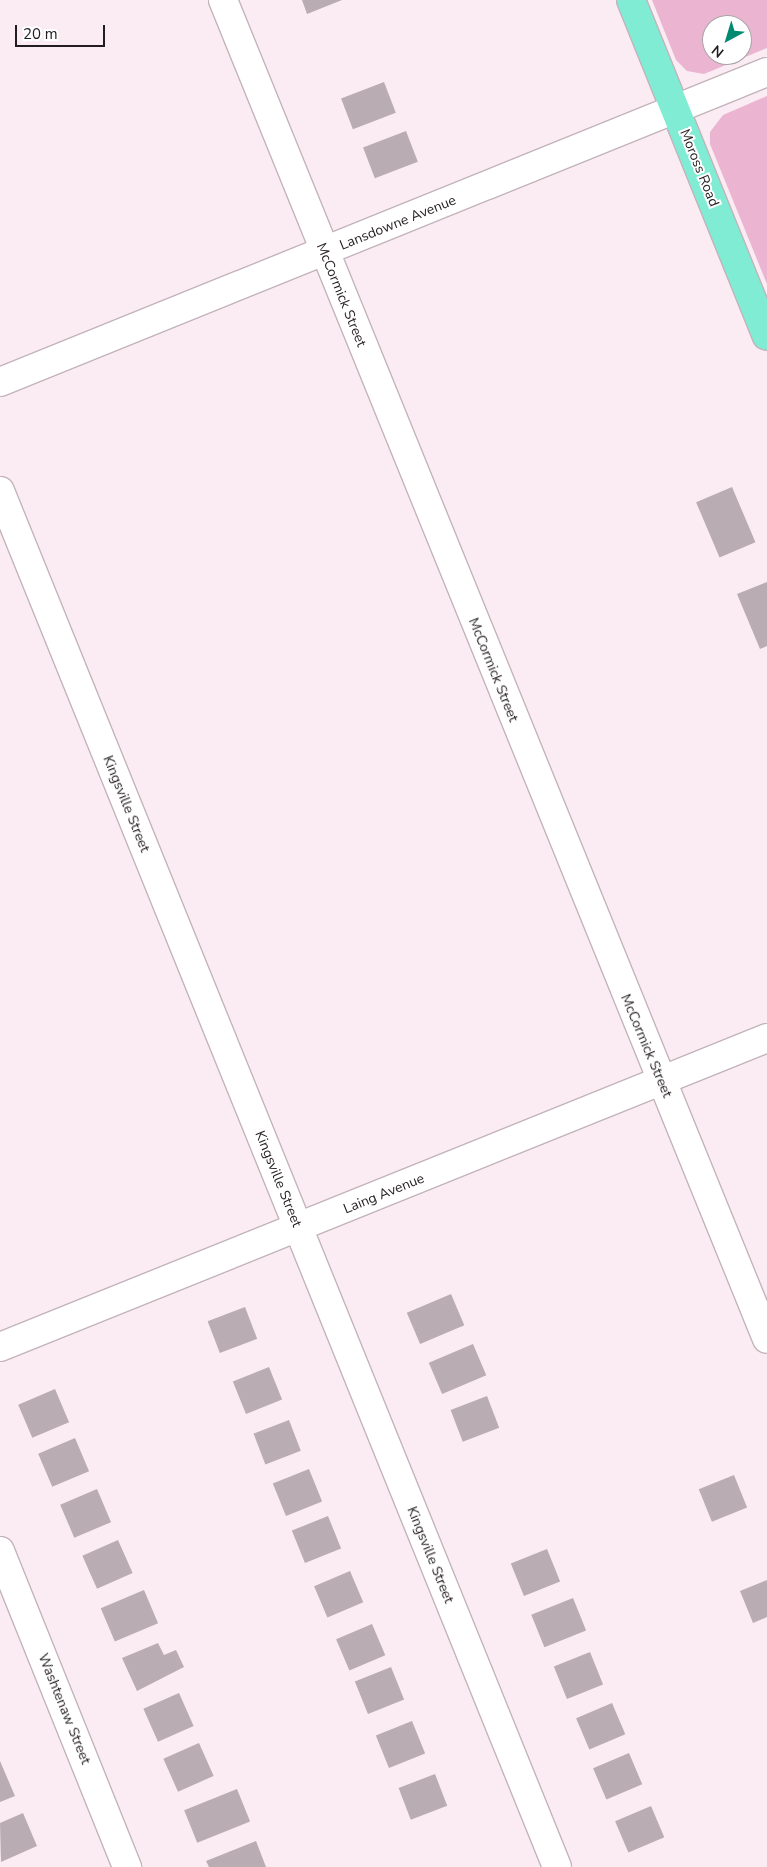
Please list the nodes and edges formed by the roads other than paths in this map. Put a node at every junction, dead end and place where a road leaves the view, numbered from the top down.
1 (223, 0) edge
2 (631, 0) edge
3 (767, 72) edge
4 (675, 110) junction
5 (324, 254) junction
6 (767, 336) edge
7 (0, 382) edge
8 (0, 491) edge
9 (767, 1038) edge
10 (661, 1081) junction
11 (298, 1228) junction
12 (767, 1339) edge
13 (0, 1347) edge
14 (0, 1551) edge
15 (127, 1867) edge
16 (557, 1867) edge

1 - 5 street, McCormick Street
2 - 4 main road, Moross Road
3 - 4 street, Lansdowne Avenue
4 - 5 street, Lansdowne Avenue
4 - 6 main road, Moross Road
5 - 7 street, Lansdowne Avenue
5 - 10 street, McCormick Street
8 - 11 street, Kingsville Street
9 - 10 street, Laing Avenue
10 - 11 street, Laing Avenue
10 - 12 street, McCormick Street
11 - 13 street, Laing Avenue
11 - 16 street, Kingsville Street
14 - 15 street, Washtenaw Street

